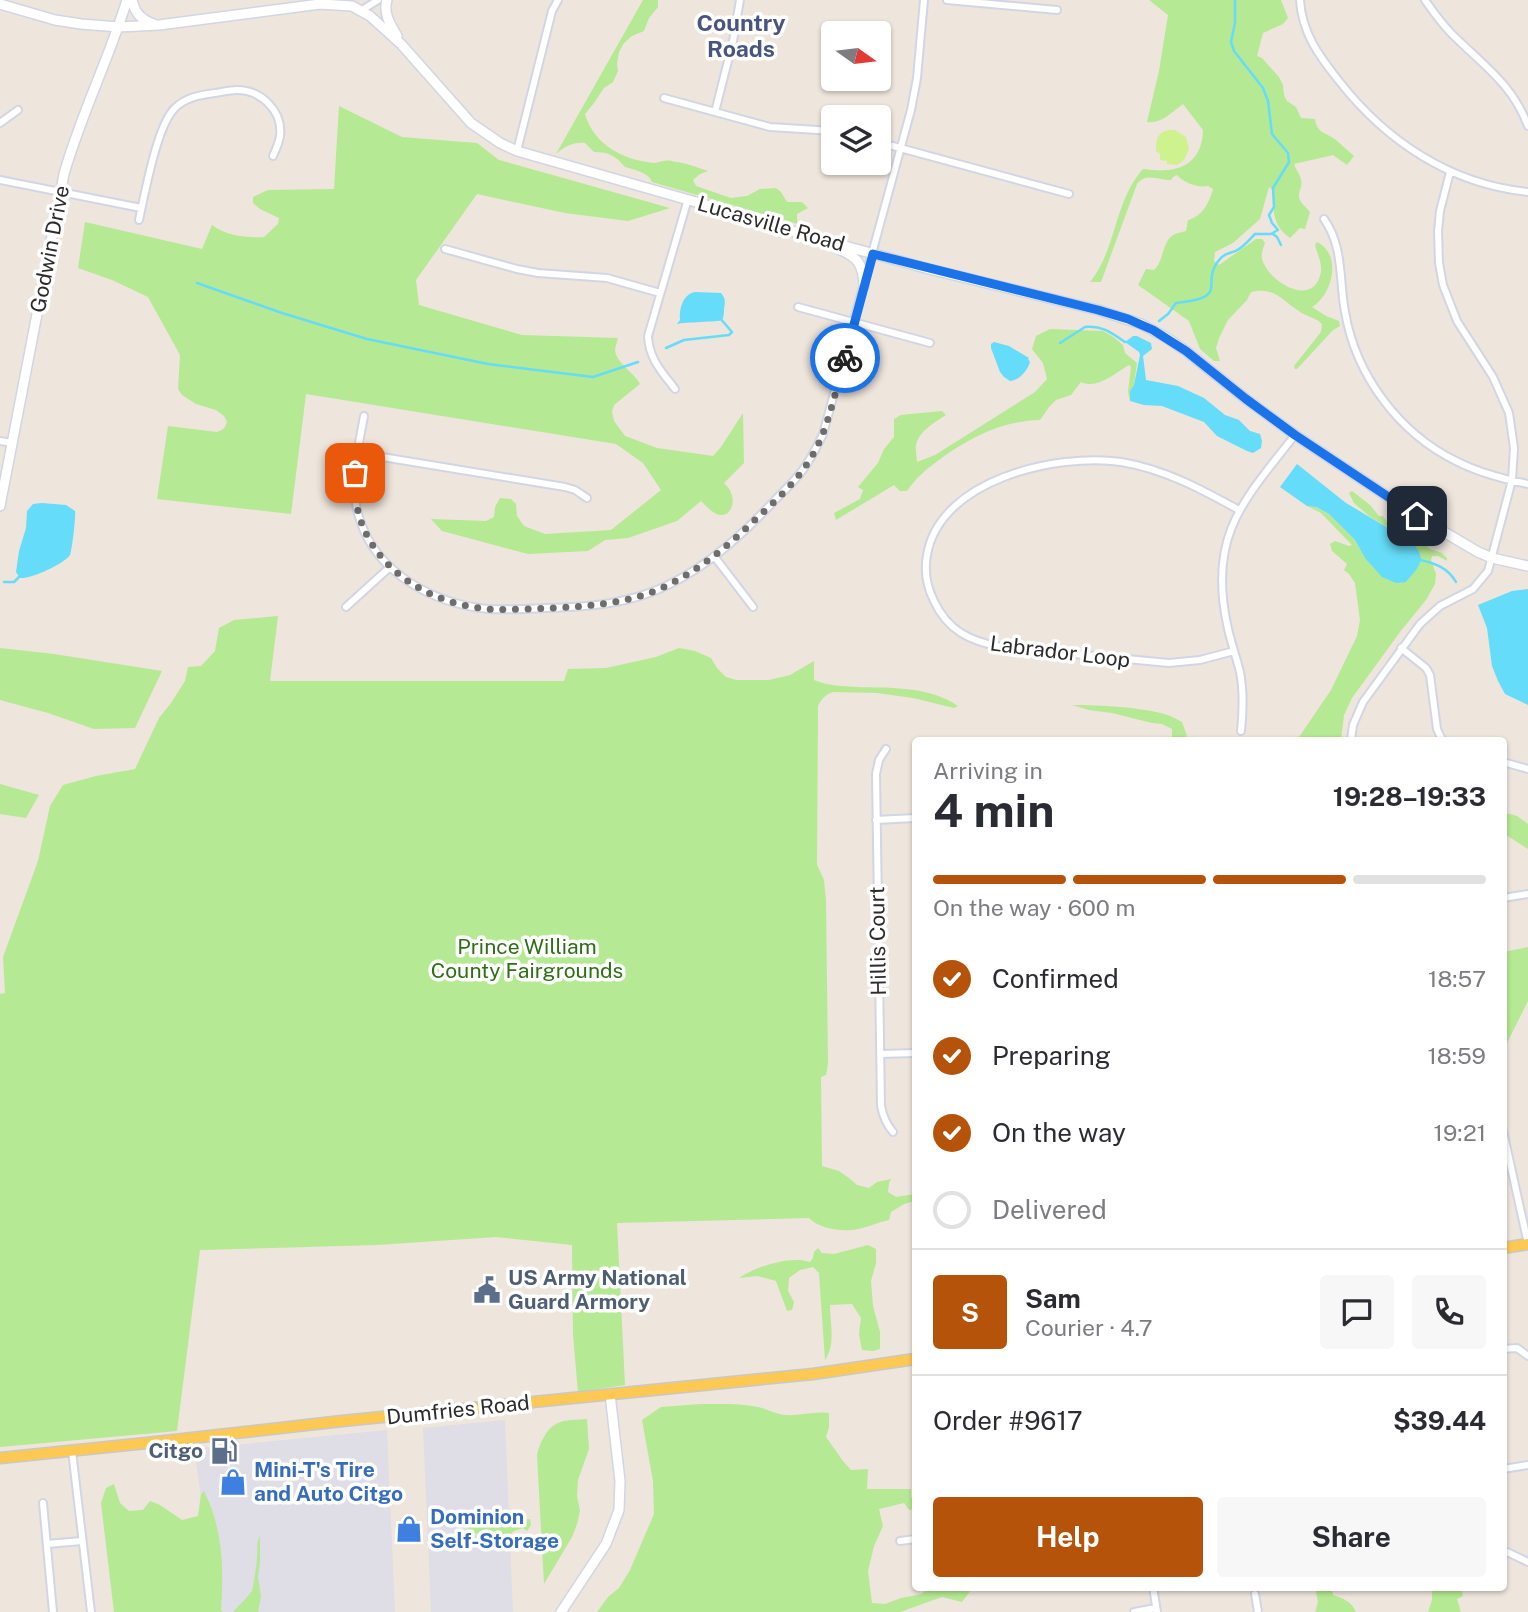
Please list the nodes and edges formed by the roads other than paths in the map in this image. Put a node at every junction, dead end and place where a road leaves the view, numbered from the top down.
1 (129, 0) edge
2 (378, 0) edge
3 (387, 0) edge
4 (558, 0) edge
5 (740, 0) edge
6 (925, 0) edge
7 (947, 0) edge
8 (1300, 0) edge
9 (1425, 0) edge
10 (0, 4) edge
11 (362, 10) junction
12 (1057, 10) dead end
13 (159, 25) junction
14 (119, 27) junction
15 (401, 44) junction
16 (664, 98) dead end
17 (18, 110) dead end
18 (715, 112) junction
19 (0, 123) edge
20 (1528, 127) edge
21 (821, 130) edge
22 (891, 145) edge
23 (902, 148) junction
24 (517, 151) junction
25 (273, 156) dead end
26 (1450, 172) junction
27 (0, 180) edge
28 (61, 191) junction
29 (1528, 192) edge
30 (1069, 194) dead end
31 (688, 200) junction
32 (141, 208) junction
33 (1324, 219) dead end
34 (139, 220) dead end
35 (812, 237) junction
36 (445, 249) dead end
37 (873, 254) junction
38 (864, 286) junction
39 (660, 293) junction
40 (797, 307) dead end
41 (854, 322) junction
42 (930, 343) dead end
43 (675, 389) dead end
44 (364, 416) dead end
45 (1295, 435) junction
46 (0, 441) edge
47 (12, 443) junction
48 (358, 453) junction
49 (1512, 481) junction
50 (1528, 484) edge
51 (587, 498) dead end
52 (0, 506) edge
53 (1239, 510) junction
54 (714, 556) junction
55 (1492, 558) junction
56 (1528, 566) edge
57 (390, 567) junction
58 (346, 607) dead end
59 (753, 607) dead end
60 (1401, 648) junction
61 (1234, 651) junction
62 (1241, 731) dead end
63 (1351, 737) edge
64 (1441, 737) edge
65 (886, 749) dead end
66 (1507, 763) edge
67 (1528, 769) edge
68 (912, 818) edge
69 (876, 820) junction
70 (1528, 894) edge
71 (1507, 897) edge
72 (912, 1053) edge
73 (880, 1054) junction
74 (893, 1132) dead end
75 (1507, 1149) edge
76 (1528, 1244) edge
77 (1507, 1247) edge
78 (1507, 1349) edge
79 (1528, 1356) edge
80 (912, 1359) edge
81 (610, 1394) junction
82 (72, 1451) junction
83 (0, 1458) edge
84 (1528, 1465) edge
85 (1507, 1468) edge
86 (43, 1503) dead end
87 (912, 1539) edge
88 (82, 1541) junction
89 (900, 1541) dead end
90 (47, 1544) junction
91 (1507, 1552) dead end
92 (1528, 1562) edge
93 (1154, 1591) edge
94 (1255, 1594) dead end
95 (1157, 1610) edge
96 (53, 1612) edge
97 (91, 1612) edge
98 (561, 1612) edge
99 (1134, 1612) edge
100 (1258, 1612) edge

1 - 13 street
1 - 14 street, Godwin Drive
2 - 11 street
3 - 15 street
4 - 24 street
5 - 18 street
6 - 23 street
7 - 12 street
8 - 26 street
9 - 20 street
10 - 14 street, Lucasville Road
11 - 13 street, Lucasville Road
11 - 15 street, Lucasville Road
13 - 14 street, Lucasville Road
14 - 28 street, Godwin Drive
15 - 24 street, Lucasville Road
16 - 18 street
17 - 19 street
18 - 21 street
22 - 23 street
23 - 30 street
23 - 37 street
24 - 31 street, Lucasville Road
25 - 32 street
26 - 29 street
26 - 49 street
27 - 28 street
28 - 32 street
28 - 47 street, Godwin Drive
31 - 35 street, Lucasville Road
31 - 39 street
32 - 34 street
33 - 49 street
35 - 37 street, Lucasville Road
35 - 38 street
36 - 39 street
37 - 38 street
37 - 45 street, Lucasville Road
38 - 41 street
39 - 43 street
40 - 41 street
41 - 42 street
41 - 54 street
44 - 48 street
45 - 53 street
45 - 55 street, Lucasville Road
46 - 47 street
47 - 52 street, Godwin Drive
48 - 51 street
48 - 57 street
49 - 50 street
49 - 55 street
53 - 61 street
53 - 61 street, Labrador Loop
54 - 57 street
54 - 59 street
55 - 56 street, Lucasville Road
55 - 60 street
57 - 58 street
60 - 63 street
60 - 64 street
61 - 62 street
65 - 69 street, Hillis Court
66 - 67 street
68 - 69 street
69 - 73 street, Hillis Court
70 - 71 street
72 - 73 street
73 - 74 street, Hillis Court
75 - 76 street
76 - 77 main road
78 - 79 street
80 - 81 main road, Dumfries Road
81 - 82 main road, Dumfries Road
81 - 98 street
82 - 83 main road, Dumfries Road
82 - 88 street
84 - 85 street
86 - 90 street
87 - 89 street
88 - 90 street
88 - 97 street
90 - 96 street
91 - 92 street
93 - 95 street
94 - 100 street
95 - 99 street

